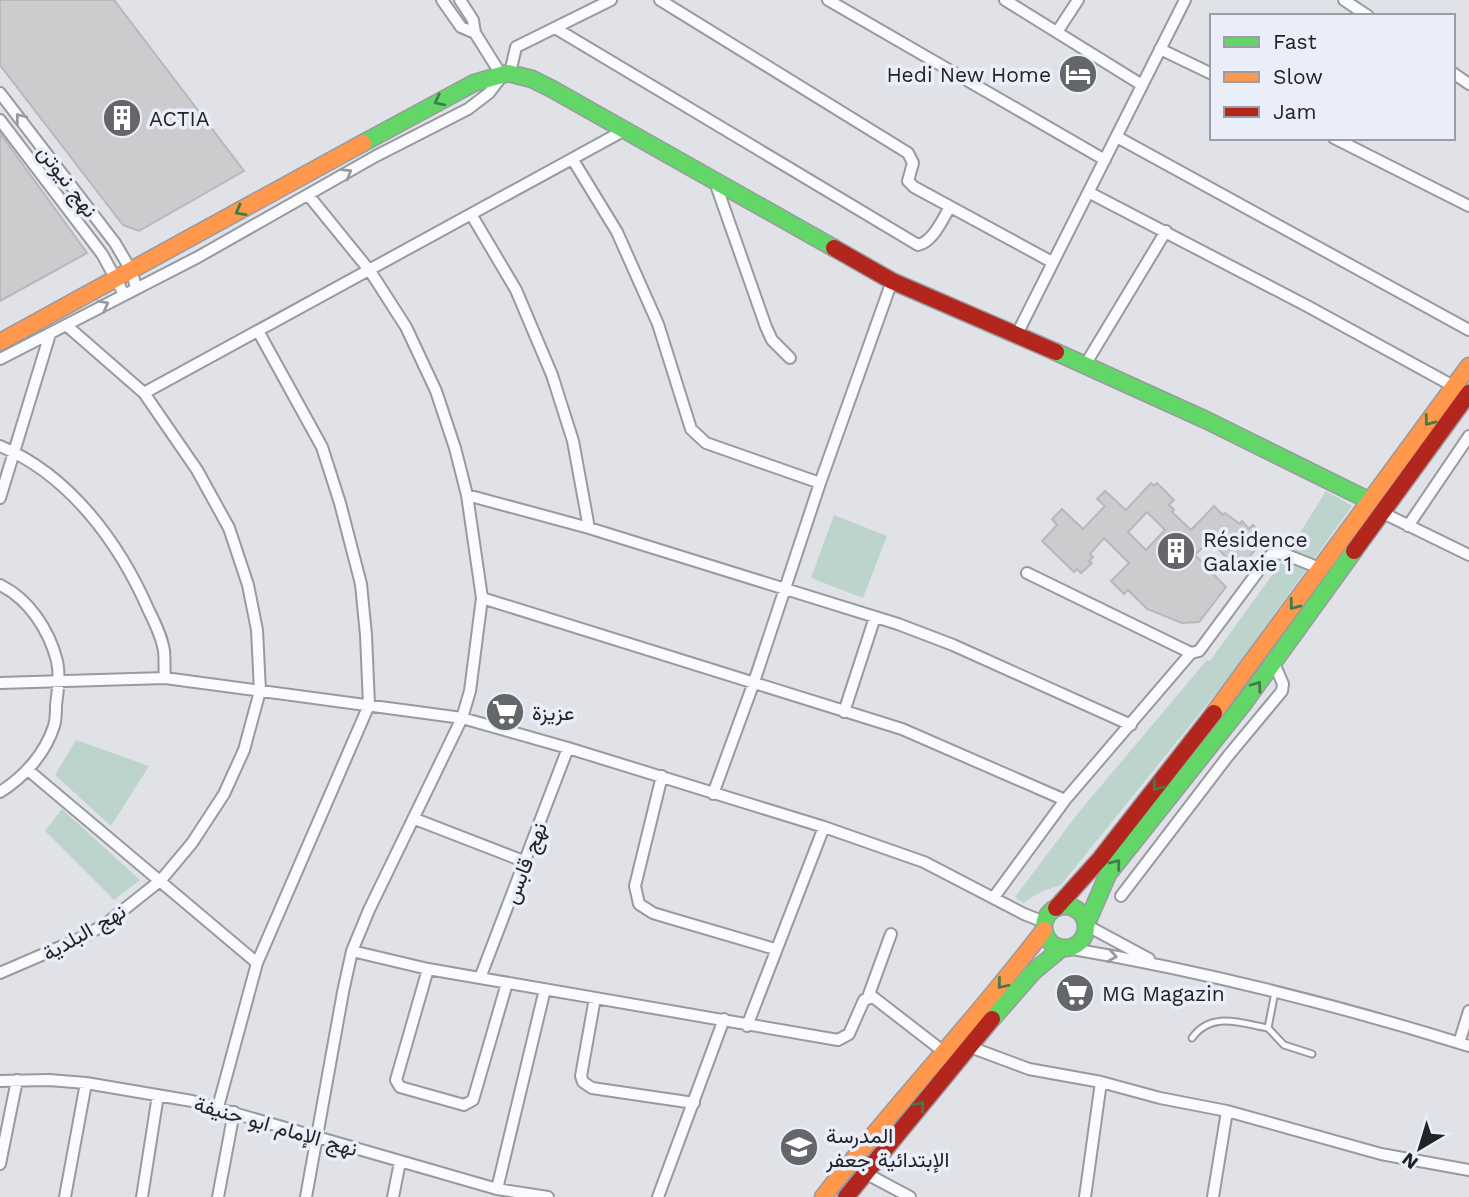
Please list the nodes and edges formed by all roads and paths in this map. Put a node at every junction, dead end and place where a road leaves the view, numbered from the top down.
1 (442, 0) edge
2 (460, 0) edge
3 (611, 0) edge
4 (660, 0) edge
5 (828, 0) edge
6 (1004, 0) edge
7 (1078, 0) edge
8 (1185, 0) edge
9 (1346, 0) edge
10 (1365, 14) edge
11 (555, 28) junction
12 (1057, 32) junction
13 (475, 33) junction
14 (1160, 48) junction
15 (1210, 73) edge
16 (506, 74) junction
17 (1142, 85) junction
18 (0, 93) edge
19 (0, 120) edge
20 (623, 131) junction
21 (1117, 137) junction
22 (1338, 140) edge
23 (573, 160) junction
24 (1105, 160) junction
25 (715, 182) junction
26 (1090, 193) junction
27 (309, 196) junction
28 (1469, 206) edge
29 (950, 208) junction
30 (471, 214) junction
31 (1166, 231) junction
32 (1052, 262) junction
33 (369, 271) junction
34 (892, 281) junction
35 (128, 283) junction
36 (66, 325) junction
37 (1469, 330) edge
38 (258, 331) junction
39 (50, 334) junction
40 (1017, 334) junction
41 (0, 342) edge
42 (790, 358) dead end
43 (0, 359) edge
44 (1085, 365) junction
45 (1469, 366) edge
46 (144, 393) junction
47 (1464, 396) edge
48 (1469, 436) edge
49 (0, 446) edge
50 (15, 453) junction
51 (1404, 468) junction
52 (820, 483) junction
53 (467, 495) junction
54 (0, 498) edge
55 (1370, 501) junction
56 (1383, 513) junction
57 (1408, 526) junction
58 (589, 528) junction
59 (1469, 555) edge
60 (1312, 565) dead end
61 (1027, 573) dead end
62 (0, 585) edge
63 (785, 589) junction
64 (482, 597) junction
65 (875, 617) junction
66 (1191, 653) junction
67 (1274, 663) junction
68 (164, 678) junction
69 (59, 681) junction
70 (754, 682) junction
71 (0, 683) edge
72 (260, 691) junction
73 (369, 705) junction
74 (844, 712) junction
75 (462, 718) junction
76 (1130, 725) junction
77 (568, 748) junction
78 (28, 770) junction
79 (662, 776) junction
80 (0, 792) edge
81 (713, 793) junction
82 (1065, 800) junction
83 (415, 818) junction
84 (824, 827) junction
85 (526, 862) junction
86 (161, 880) junction
87 (1121, 896) dead end
88 (994, 897) junction
89 (1056, 908) junction
90 (1086, 925) junction
91 (1044, 926) junction
92 (891, 934) dead end
93 (1065, 948) junction
94 (775, 950) junction
95 (352, 951) junction
96 (257, 962) junction
97 (1157, 963) junction
98 (428, 969) junction
99 (0, 973) edge
100 (480, 978) junction
101 (507, 982) junction
102 (545, 989) junction
103 (1275, 992) junction
104 (868, 997) junction
105 (595, 998) junction
106 (1469, 1011) edge
107 (724, 1019) junction
108 (747, 1026) junction
109 (1268, 1028) junction
110 (1192, 1038) dead end
111 (1464, 1045) edge
112 (971, 1047) junction
113 (944, 1052) junction
114 (1311, 1054) dead end
115 (17, 1080) junction
116 (0, 1081) edge
117 (1101, 1082) junction
118 (86, 1083) junction
119 (158, 1095) junction
120 (694, 1103) junction
121 (218, 1107) junction
122 (1227, 1111) junction
123 (234, 1112) junction
124 (315, 1138) junction
125 (400, 1162) junction
126 (0, 1164) edge
127 (1469, 1170) edge
128 (865, 1174) junction
129 (497, 1189) junction
130 (65, 1197) edge
131 (142, 1197) edge
132 (218, 1197) edge
133 (306, 1197) edge
134 (393, 1197) edge
135 (548, 1197) edge
136 (659, 1197) edge
137 (823, 1197) edge
138 (846, 1197) edge
139 (909, 1197) edge
140 (1085, 1197) edge
141 (1213, 1197) edge

1 - 13 street
2 - 13 street
3 - 11 street
4 - 29 street
5 - 24 street
6 - 12 street
7 - 12 street
8 - 14 street
9 - 10 street
11 - 16 street
11 - 29 street
12 - 17 street
13 - 16 street
14 - 15 street
14 - 17 street
16 - 20 street
27 -> 16 street
16 -> 35 street
17 - 21 street
35 -> 18 street, نهج نيوتن
19 - 35 street, نهج نيوتن
20 - 23 street
20 - 25 street
21 - 24 street
21 - 37 street
22 - 28 street
23 - 30 street
23 - 52 street
24 - 26 street
25 - 34 street
25 - 42 street
26 - 31 street
26 - 32 street
27 - 33 street
27 - 35 street
29 - 32 street
30 - 33 street
30 - 58 street
31 - 44 street
31 - 47 street
32 - 40 street
33 - 38 street
33 - 53 street
34 - 40 street
34 - 52 street
36 -> 35 street
35 - 41 street
36 - 39 street
36 - 46 street, نهج البلدية
38 - 46 street
38 - 73 street
39 - 43 street
39 - 50 street
40 - 44 street
44 - 55 street
45 - 47 street
46 - 72 street, نهج البلدية
47 - 51 street
48 - 57 street
49 - 50 street
50 - 54 street
50 - 68 street
51 - 55 street
51 - 56 street
52 - 63 street
53 - 58 street
53 - 64 street
55 -> 89 street
56 - 57 street
56 - 67 street
57 - 59 street
58 - 63 street
60 - 66 street
61 - 66 street
62 - 69 street
63 - 65 street
63 - 70 street
64 - 70 street
64 - 75 street
65 - 74 street
65 - 76 street
66 - 76 street
67 - 87 street
90 -> 67 street
68 - 69 street
68 - 72 street
69 - 71 street
69 - 78 street
70 - 74 street
70 - 81 street
72 - 73 street
72 - 86 street, نهج البلدية
73 - 75 street
73 - 96 street
74 - 82 street
75 - 77 street
75 - 83 street
76 - 82 street
77 - 79 street
77 - 85 street, نهج قابس
78 - 80 street
78 - 86 street
79 - 81 street
79 - 94 street
81 - 84 street
82 - 88 street
83 - 85 street
83 - 95 street
84 - 88 street
84 - 94 street
85 - 100 street, نهج قابس
86 - 96 street
86 - 99 street, نهج البلدية
88 - 91 street
89 - 90 street
89 - 91 street
90 - 93 street
90 - 97 street
91 - 93 street
91 -> 113 street
92 - 104 street
93 -> 97 street
93 - 112 street
94 - 108 street
95 - 98 street
95 - 124 street
96 - 121 street
97 - 103 street
98 - 100 street
98 - 101 street
100 - 101 street
101 - 102 street
102 - 105 street
102 - 129 street
103 - 109 lane
103 - 111 street
104 - 108 street
104 - 113 street
105 - 107 street
105 - 120 street
106 - 111 street
107 - 108 street
107 - 120 street
109 - 110 lane
109 - 114 lane
112 - 117 street
128 -> 112 street
113 - 137 street
115 - 116 street, نهج الإمام ابو حنيفة
115 - 118 street, نهج الإمام ابو حنيفة
115 - 126 street
117 - 122 street
117 - 140 street
118 - 119 street, نهج الإمام ابو حنيفة
118 - 130 street
119 - 121 street, نهج الإمام ابو حنيفة
119 - 131 street
120 - 136 street
121 - 123 street, نهج الإمام ابو حنيفة
122 - 127 street
122 - 141 street
123 - 124 street, نهج الإمام ابو حنيفة
123 - 132 street
124 - 125 street, نهج الإمام ابو حنيفة
124 - 133 street
125 - 129 street, نهج الإمام ابو حنيفة
125 - 134 street
128 - 138 street
128 - 139 street
129 - 135 street, نهج الإمام ابو حنيفة

